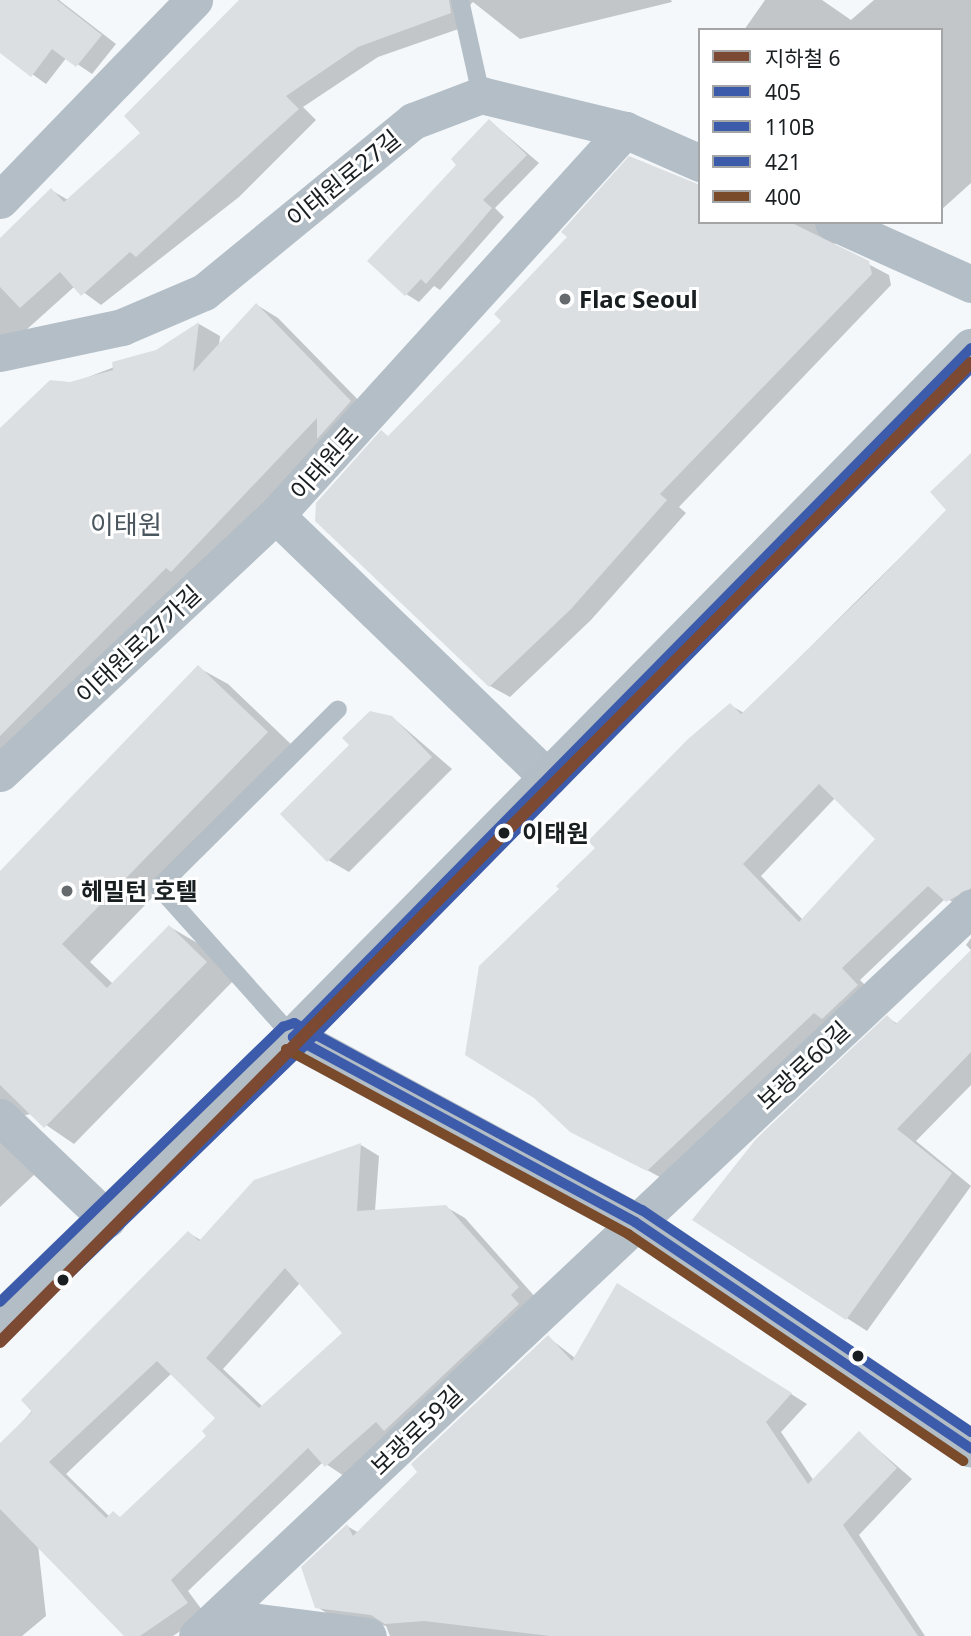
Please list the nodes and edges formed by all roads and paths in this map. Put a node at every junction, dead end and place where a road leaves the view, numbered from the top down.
1 (194, 0) edge
2 (460, 0) edge
3 (481, 95) junction
4 (625, 130) junction
5 (698, 162) edge
6 (0, 200) edge
7 (836, 224) edge
8 (971, 284) edge
9 (971, 348) edge
10 (0, 353) edge
11 (276, 515) junction
12 (338, 709) dead end
13 (0, 773) edge
14 (548, 778) junction
15 (971, 908) edge
16 (293, 1037) junction
17 (0, 1117) edge
18 (107, 1219) junction
19 (635, 1222) junction
20 (0, 1321) edge
21 (971, 1449) edge
22 (208, 1627) edge
23 (368, 1636) edge

1 - 6 street
2 - 3 lane
3 - 4 street
3 - 10 street, 이태원로27길
4 - 5 street
4 - 11 street, 이태원로
7 - 8 street
9 - 14 main road
11 - 13 street, 이태원로27가길
11 - 14 street, 이태원로
12 - 16 lane
14 - 16 main road
15 - 19 street, 보광로60길
16 - 18 main road
16 - 19 main road
17 - 18 street
18 - 20 main road
19 - 21 main road
19 - 22 street, 보광로59길
22 - 23 street

